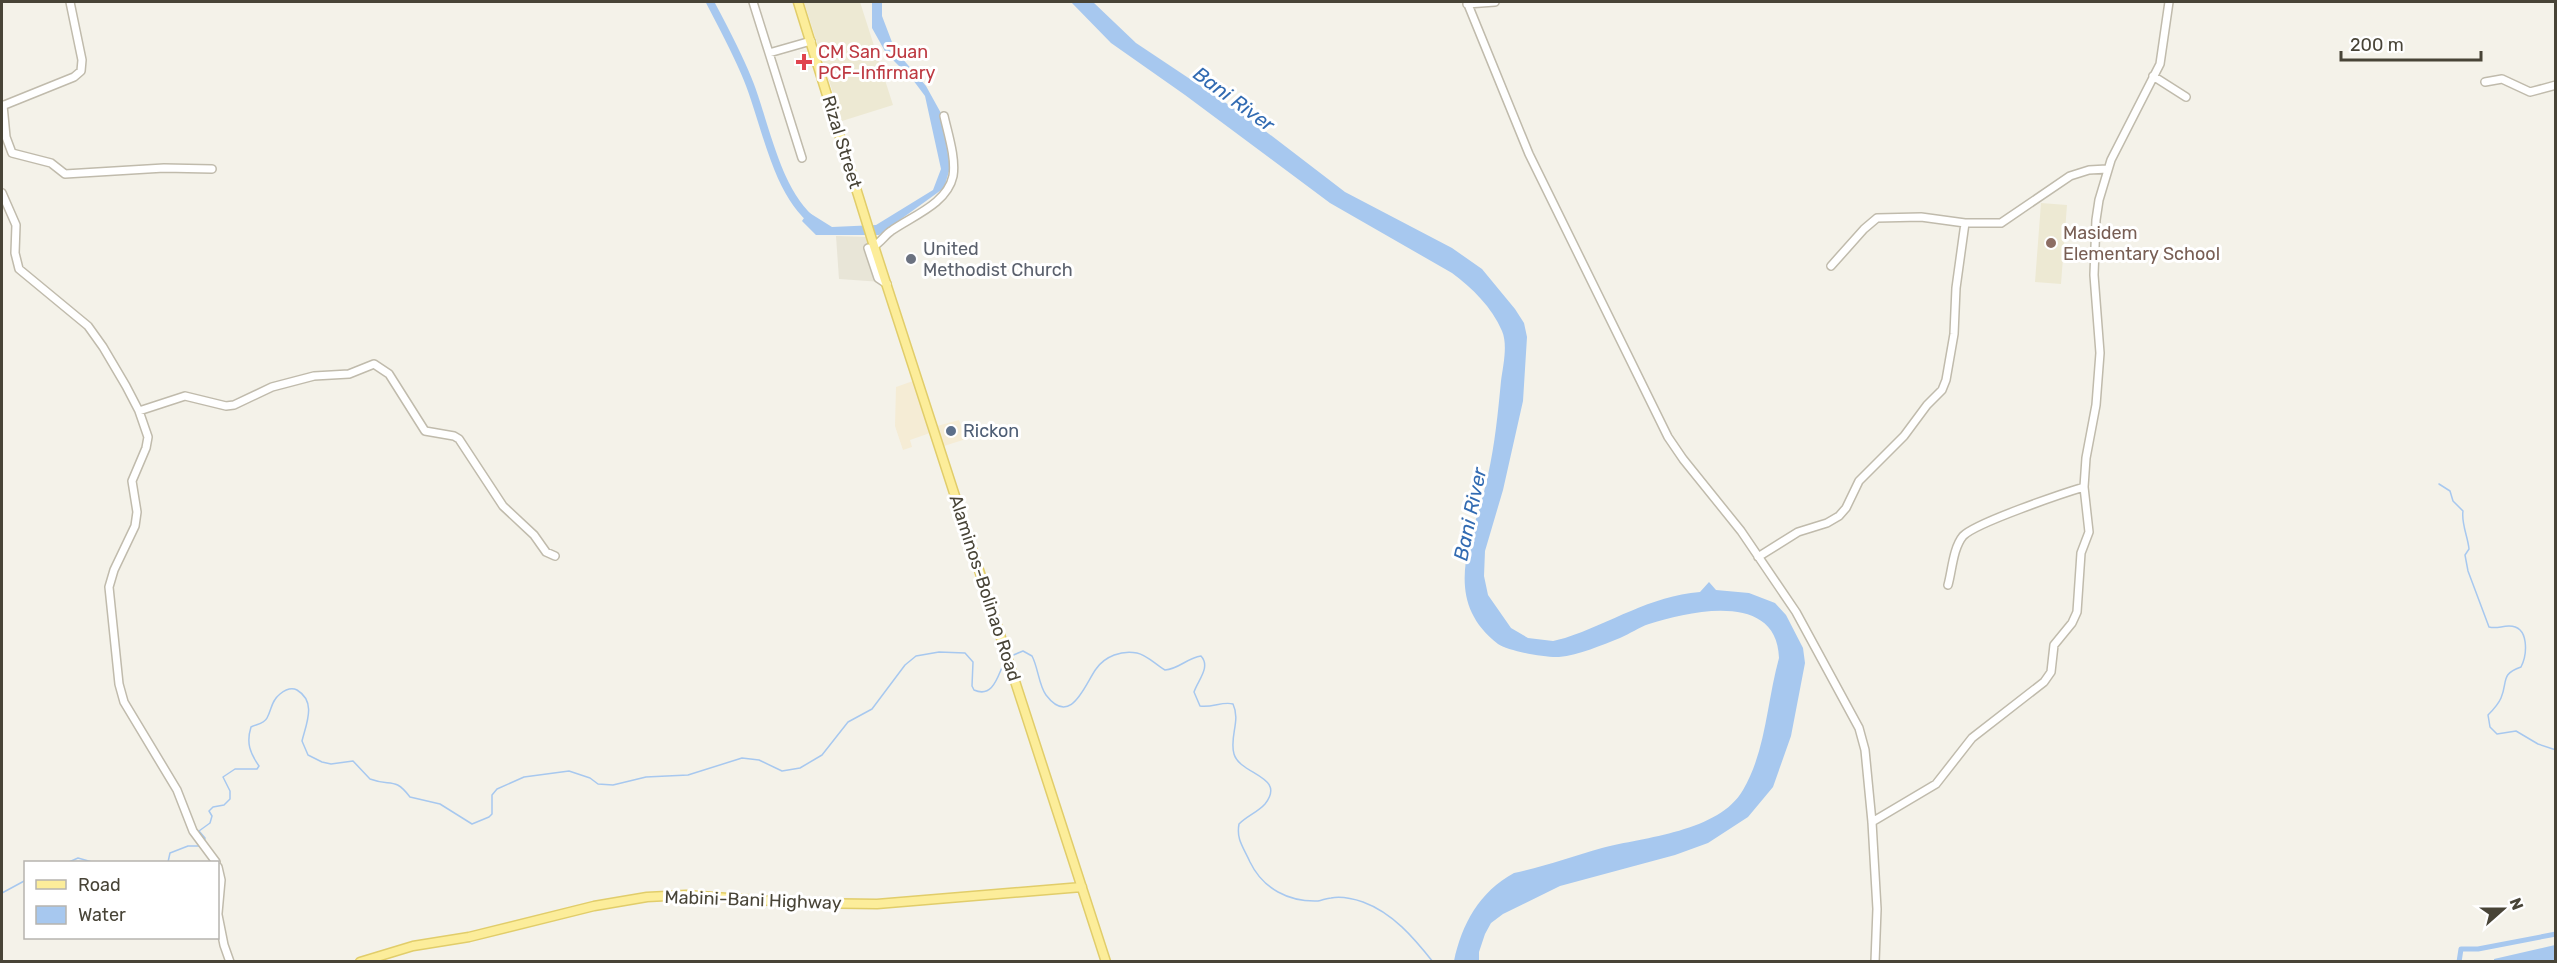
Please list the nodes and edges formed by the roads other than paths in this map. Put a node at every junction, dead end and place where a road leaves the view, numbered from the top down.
1 (70, 2) edge
2 (753, 2) edge
3 (798, 2) edge
4 (1495, 2) edge
5 (2169, 2) edge
6 (1467, 3) edge
7 (811, 41) junction
8 (769, 53) junction
9 (2153, 76) junction
10 (2485, 82) dead end
11 (2556, 85) edge
12 (2186, 97) dead end
13 (2, 106) edge
14 (944, 116) dead end
15 (4, 139) edge
16 (802, 158) dead end
17 (212, 169) dead end
18 (2107, 169) junction
19 (2, 193) edge
20 (864, 215) joint
21 (1965, 223) junction
22 (871, 245) junction
23 (1831, 266) dead end
24 (140, 411) junction
25 (2084, 487) junction
26 (555, 556) dead end
27 (1758, 557) junction
28 (1948, 585) dead end
29 (1872, 822) junction
30 (215, 861) edge
31 (219, 871) edge
32 (1082, 887) junction
33 (219, 903) edge
34 (219, 919) edge
35 (230, 962) edge
36 (360, 962) edge
37 (1106, 962) edge
38 (1875, 962) edge

1 - 13 street
2 - 8 street
3 - 7 main road, Rizal Street
4 - 6 street
5 - 9 street
6 - 27 street
7 - 8 street
7 - 20 main road, Rizal Street
8 - 16 street
9 - 12 street
9 - 18 street
10 - 11 street
13 - 15 street
14 - 22 street
15 - 17 street
18 - 21 street
18 - 25 street
19 - 24 street
20 - 22 main road, Alaminos-Bolinao Road
21 - 23 street
21 - 27 street
22 - 32 main road, Alaminos-Bolinao Road
24 - 26 street
24 - 30 street
25 - 28 street
25 - 29 street
27 - 29 street
29 - 38 street
31 - 33 street
32 - 36 main road, Mabini-Bani Highway
32 - 37 main road, Alaminos-Bolinao Road
34 - 35 street

